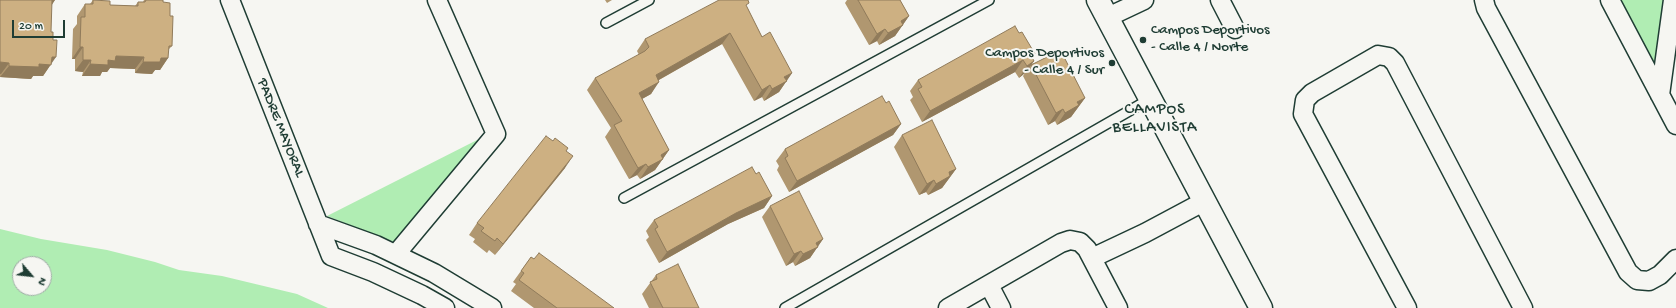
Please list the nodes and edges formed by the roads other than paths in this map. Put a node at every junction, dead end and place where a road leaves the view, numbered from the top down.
1 (230, 0) edge
2 (437, 0) edge
3 (648, 0) edge
4 (989, 0) edge
5 (1144, 0) edge
6 (1220, 0) edge
7 (1484, 0) edge
8 (1610, 0) edge
9 (1673, 0) edge
10 (1103, 8) edge
11 (606, 23) dead end
12 (1235, 29) dead end
13 (1660, 95) junction
14 (1150, 99) junction
15 (1676, 125) edge
16 (624, 198) dead end
17 (1205, 201) junction
18 (318, 224) junction
19 (396, 254) junction
20 (1092, 258) junction
21 (1676, 259) edge
22 (989, 285) junction
23 (445, 308) edge
24 (492, 308) edge
25 (785, 308) edge
26 (948, 308) edge
27 (1000, 308) edge
28 (1118, 308) edge
29 (1261, 308) edge
30 (1407, 308) edge
31 (1523, 308) edge

1 - 18 street, PADRE MAYORAL
2 - 19 street
3 - 11 lane
4 - 16 lane
5 - 10 street
6 - 12 street
7 - 21 street
8 - 13 street
9 - 13 street
10 - 14 street
13 - 15 street
14 - 17 street
14 - 25 lane
17 - 20 street
17 - 29 street
18 - 19 street
18 - 23 street, PADRE MAYORAL
19 - 24 street
20 - 22 street
20 - 28 street
22 - 26 street
22 - 27 street
30 - 31 street

